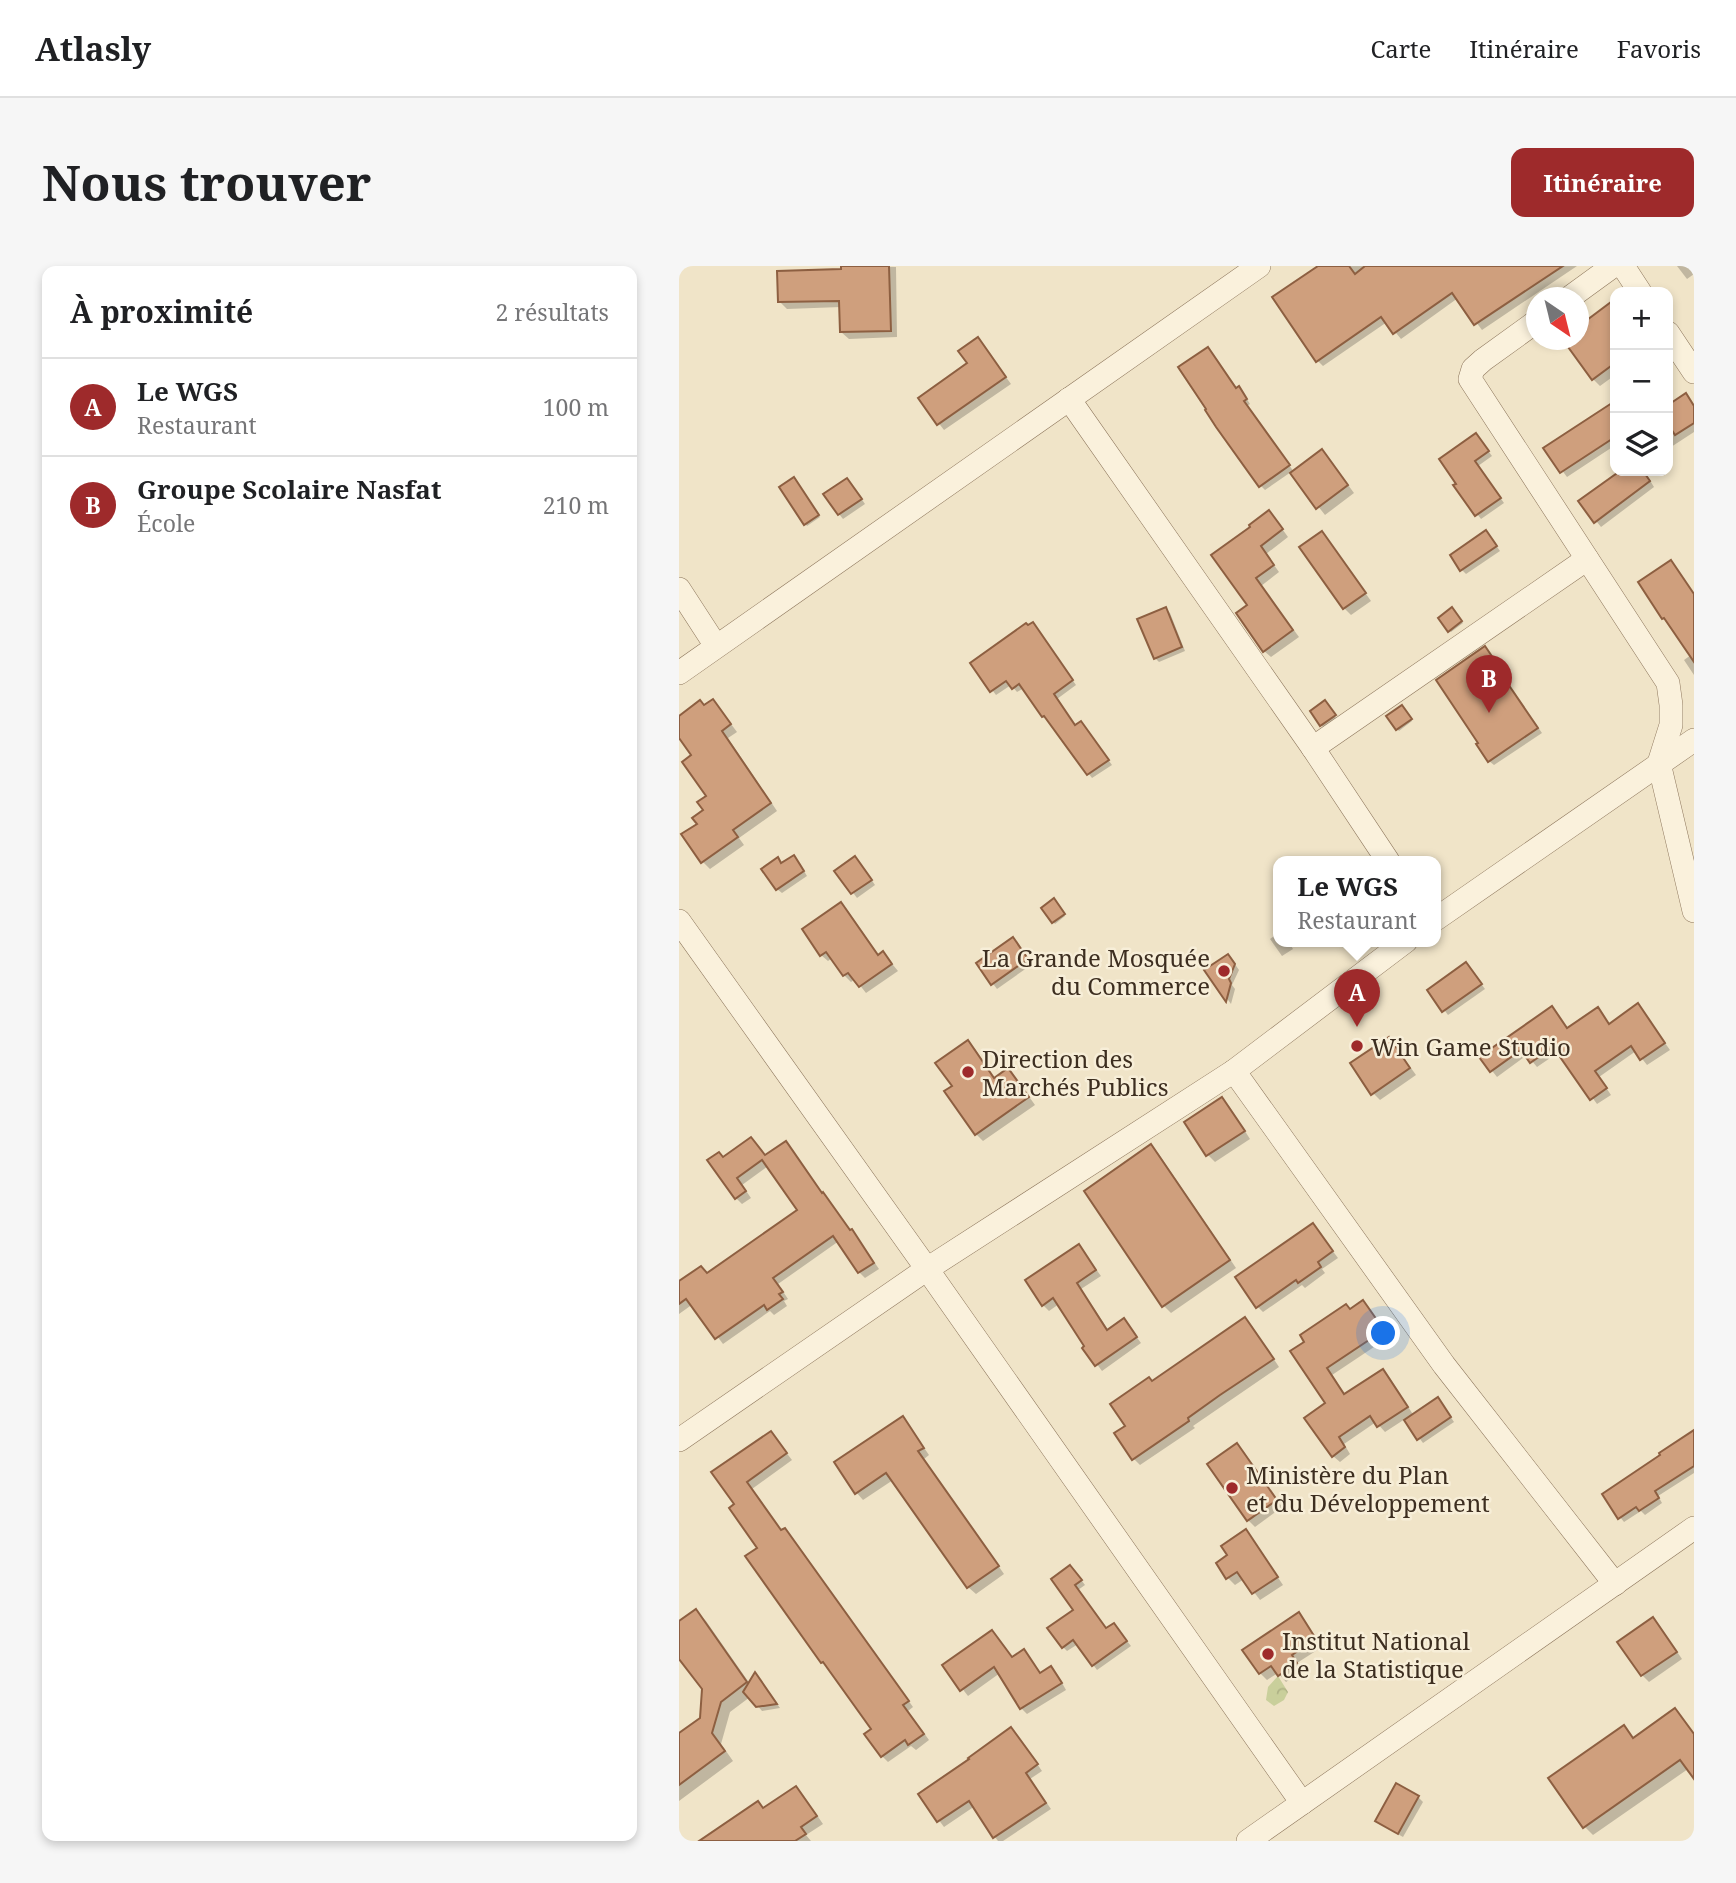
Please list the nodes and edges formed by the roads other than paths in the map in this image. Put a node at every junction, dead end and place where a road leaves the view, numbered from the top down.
1 (1259, 266) edge
2 (1613, 266) edge
3 (1623, 266) edge
4 (1584, 287) edge
5 (1637, 287) edge
6 (1526, 329) edge
7 (1673, 340) edge
8 (1694, 372) edge
9 (1069, 399) junction
10 (1587, 559) junction
11 (679, 589) edge
12 (716, 646) junction
13 (679, 673) edge
14 (1694, 740) edge
15 (1313, 748) junction
16 (1659, 763) junction
17 (1385, 856) edge
18 (1693, 899) edge
19 (1441, 916) edge
20 (679, 921) edge
21 (1398, 947) edge
22 (1234, 1071) junction
23 (927, 1269) junction
24 (679, 1440) edge
25 (1694, 1528) edge
26 (1615, 1584) junction
27 (1303, 1803) junction
28 (1251, 1840) edge

1 - 9 street
2 - 4 street
3 - 5 street
6 - 10 street
7 - 8 street
9 - 12 street
9 - 15 street
10 - 15 street
10 - 16 street
11 - 12 street
12 - 13 street
14 - 16 street
15 - 17 street
16 - 18 street
16 - 19 street
20 - 23 street
21 - 22 street
22 - 23 street
22 - 26 street
23 - 24 street
23 - 27 street
25 - 26 street
26 - 27 street
27 - 28 street

